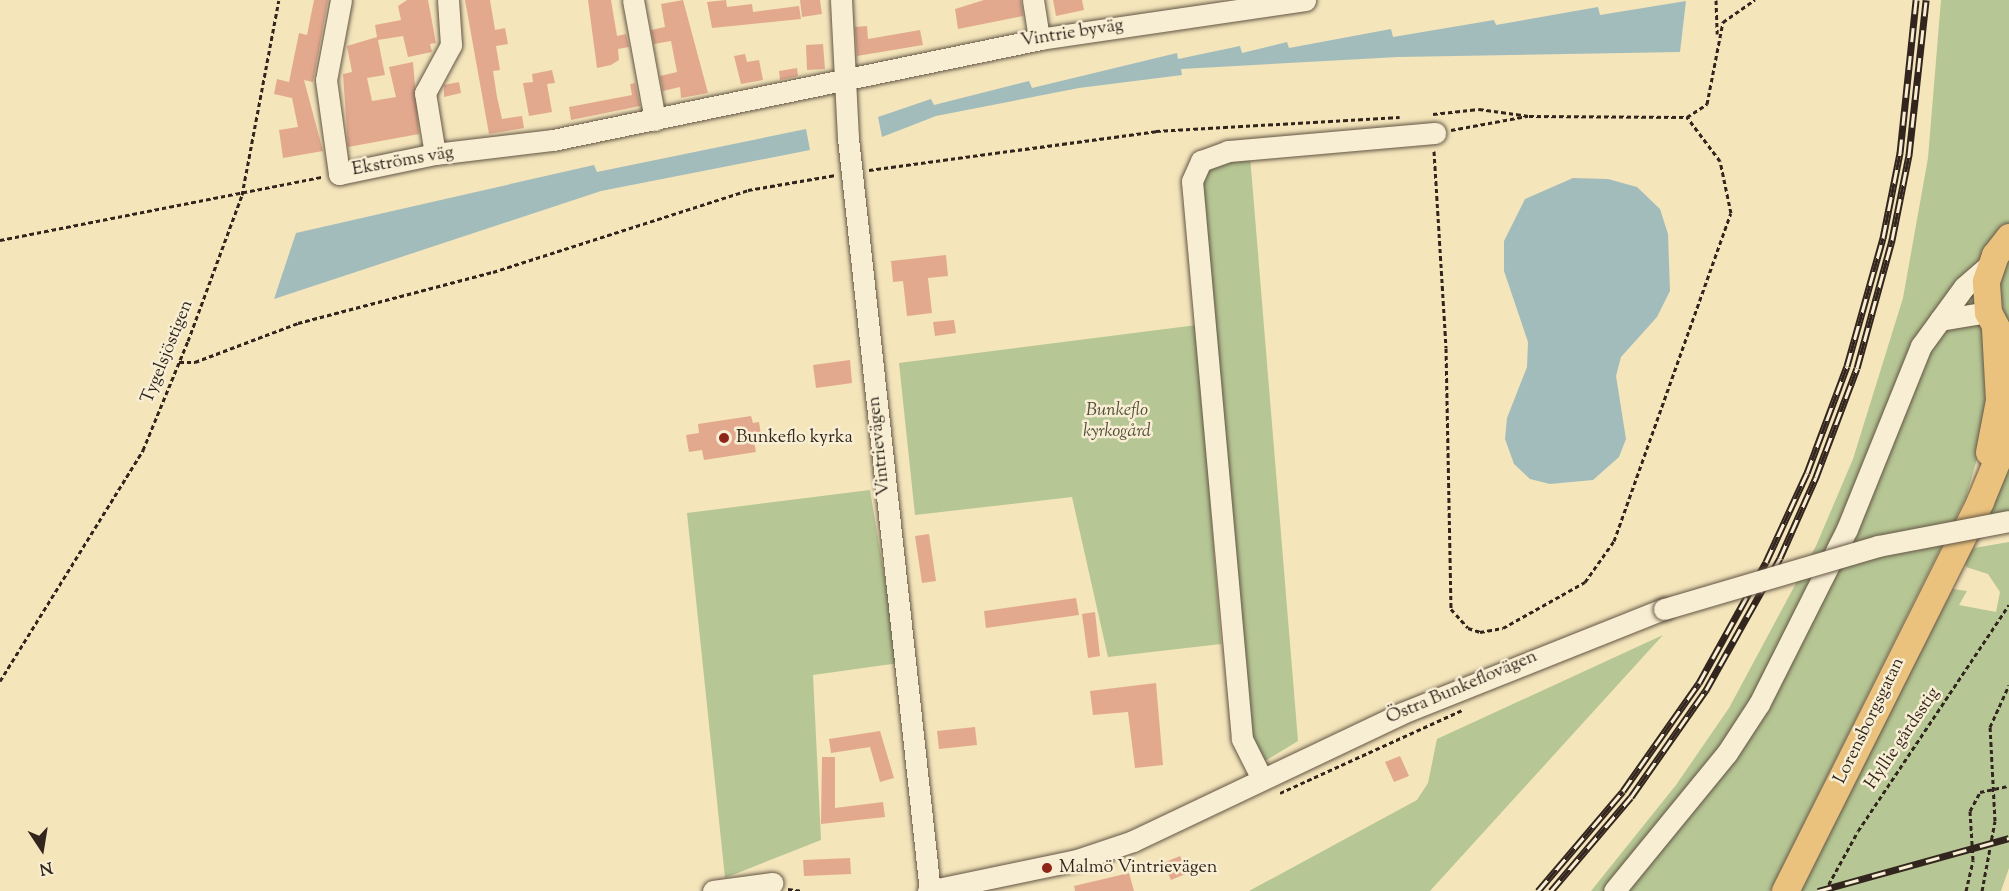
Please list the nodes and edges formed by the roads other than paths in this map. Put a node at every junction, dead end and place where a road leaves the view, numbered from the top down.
1 (341, 0) edge
2 (448, 0) edge
3 (633, 0) edge
4 (841, 0) edge
5 (1033, 0) edge
6 (1305, 0) edge
7 (1215, 5) edge
8 (1039, 39) junction
9 (843, 81) junction
10 (655, 120) junction
11 (1432, 124) road end
12 (435, 154) junction
13 (2009, 237) edge
14 (1989, 266) junction
15 (1940, 320) junction
16 (1997, 329) edge
17 (2009, 431) edge
18 (2009, 521) edge
19 (1955, 551) junction
20 (1267, 788) junction
21 (772, 883) dead end
22 (713, 891) edge
23 (929, 891) edge
24 (1614, 891) edge
25 (1785, 891) edge

1 - 12 street, Ekströms väg
2 - 12 street
3 - 10 street
4 - 9 street, Vintrievägen
5 - 8 street
6 - 7 street, Vintrie byväg
7 - 8 street, Vintrie byväg
8 - 9 street, Vintrie byväg
9 - 10 street, Ekströms väg
9 - 23 street, Vintrievägen
10 - 12 street, Ekströms väg
11 - 20 street
13 - 14 main road
14 - 15 street
14 - 16 main road, Lorensborgsgatan
15 - 16 street
15 - 24 street
16 - 19 main road, Lorensborgsgatan
17 - 19 main road, Lorensborgsgatan
18 - 20 street, Östra Bunkeflovägen, bridge
19 - 25 main road, Lorensborgsgatan
20 - 23 street, Östra Bunkeflovägen
21 - 22 street

